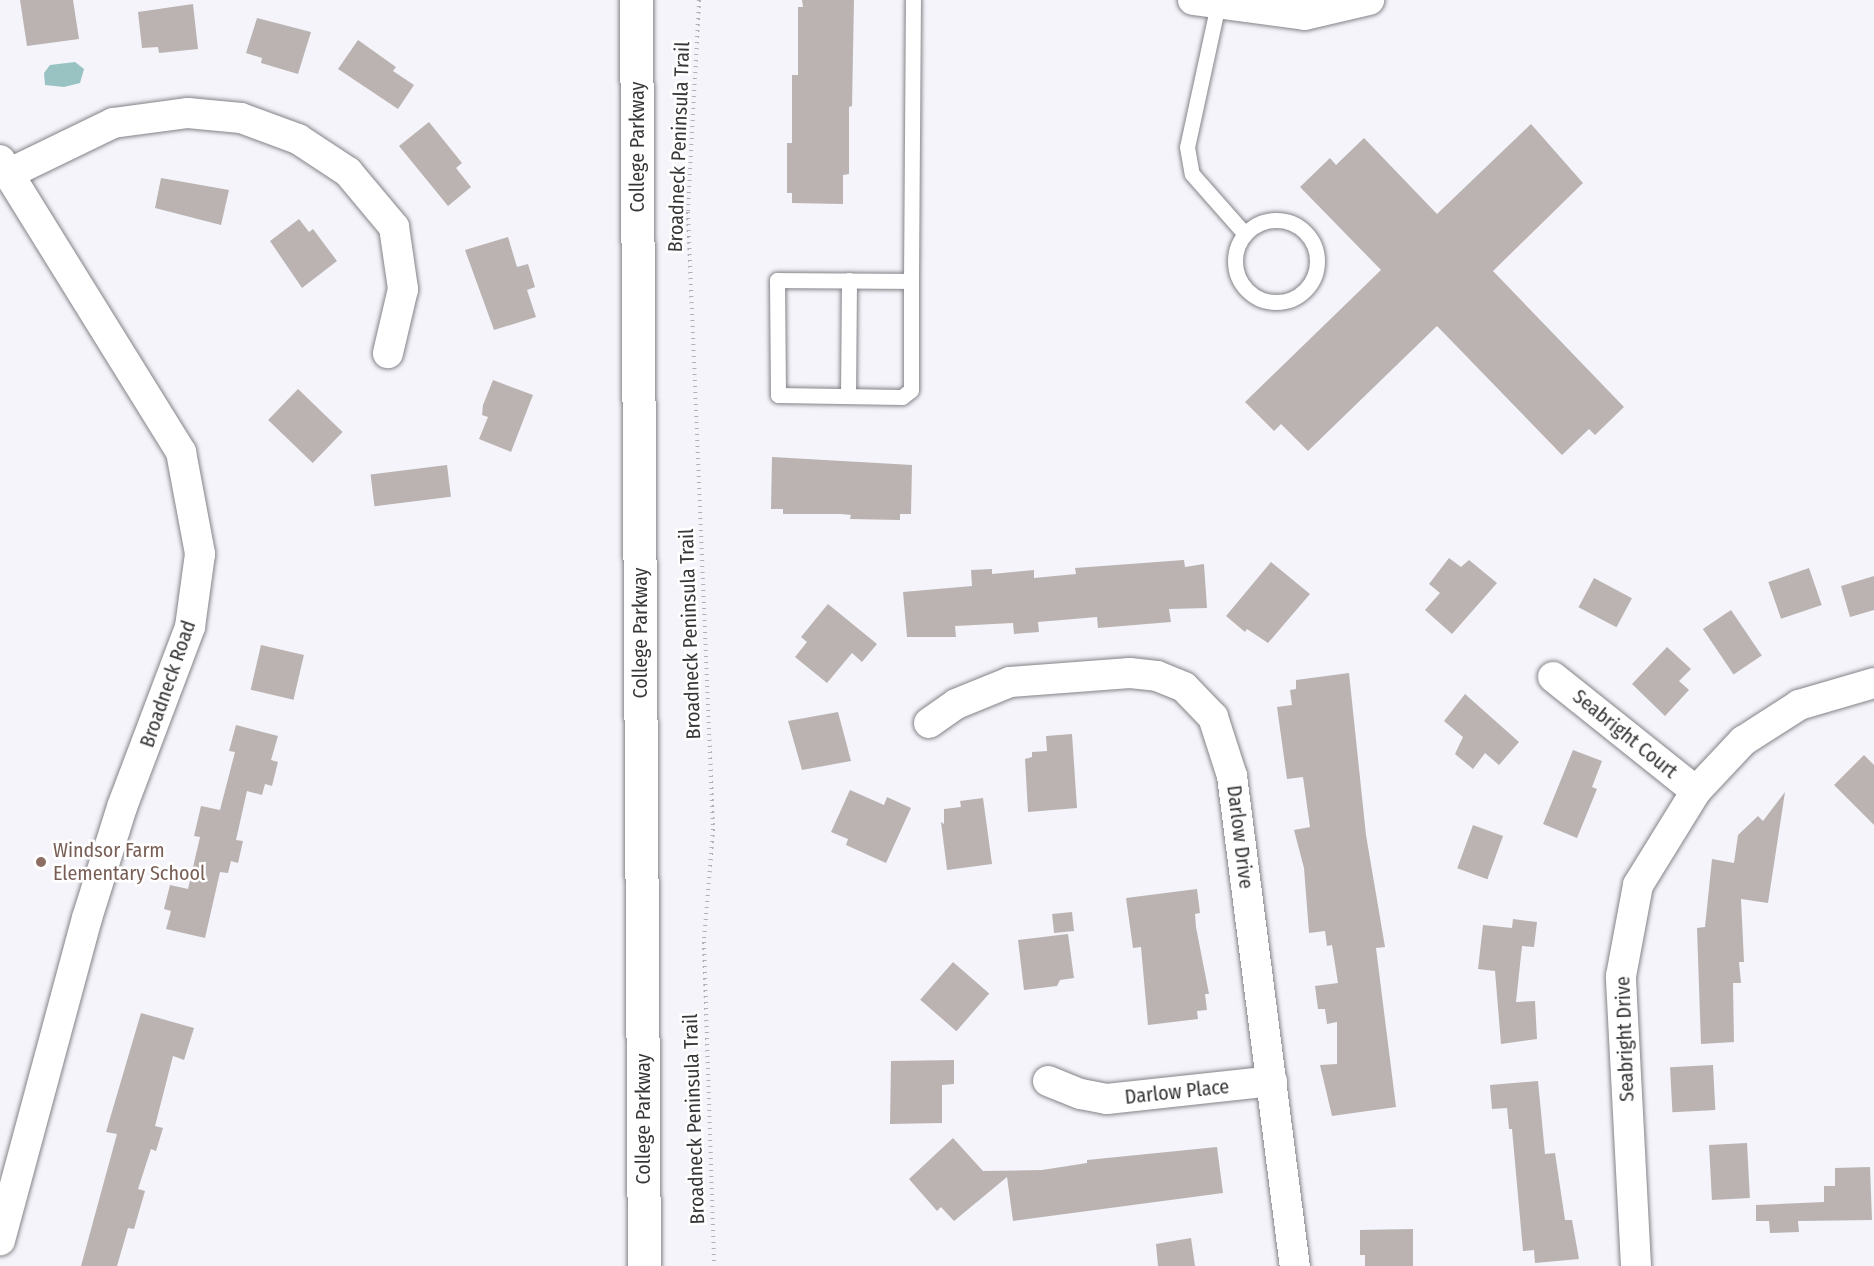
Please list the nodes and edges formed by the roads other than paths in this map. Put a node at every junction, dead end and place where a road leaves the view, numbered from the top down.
1 (636, 0) edge
2 (912, 0) edge
3 (1369, 0) edge
4 (1205, 2) edge
5 (4, 167) edge
6 (1244, 233) junction
7 (849, 280) junction
8 (911, 281) junction
9 (388, 353) dead end
10 (848, 396) junction
11 (1553, 677) dead end
12 (1874, 682) edge
13 (930, 723) dead end
14 (1696, 791) junction
15 (1048, 1081) dead end
16 (1272, 1081) junction
17 (0, 1240) edge
18 (644, 1266) edge
19 (1295, 1266) edge
20 (1636, 1266) edge

1 - 18 main road, College Parkway
2 - 8 lane
3 - 4 street
4 - 6 lane
5 - 9 street
5 - 17 street, Broadneck Road
6 - 6 lane
7 - 8 lane
7 - 10 lane
7 - 10 lane
8 - 10 lane
11 - 14 street, Seabright Court
12 - 14 street, Seabright Drive
13 - 16 street, Darlow Drive
14 - 20 street, Seabright Drive
15 - 16 street, Darlow Place
16 - 19 street, Darlow Drive

